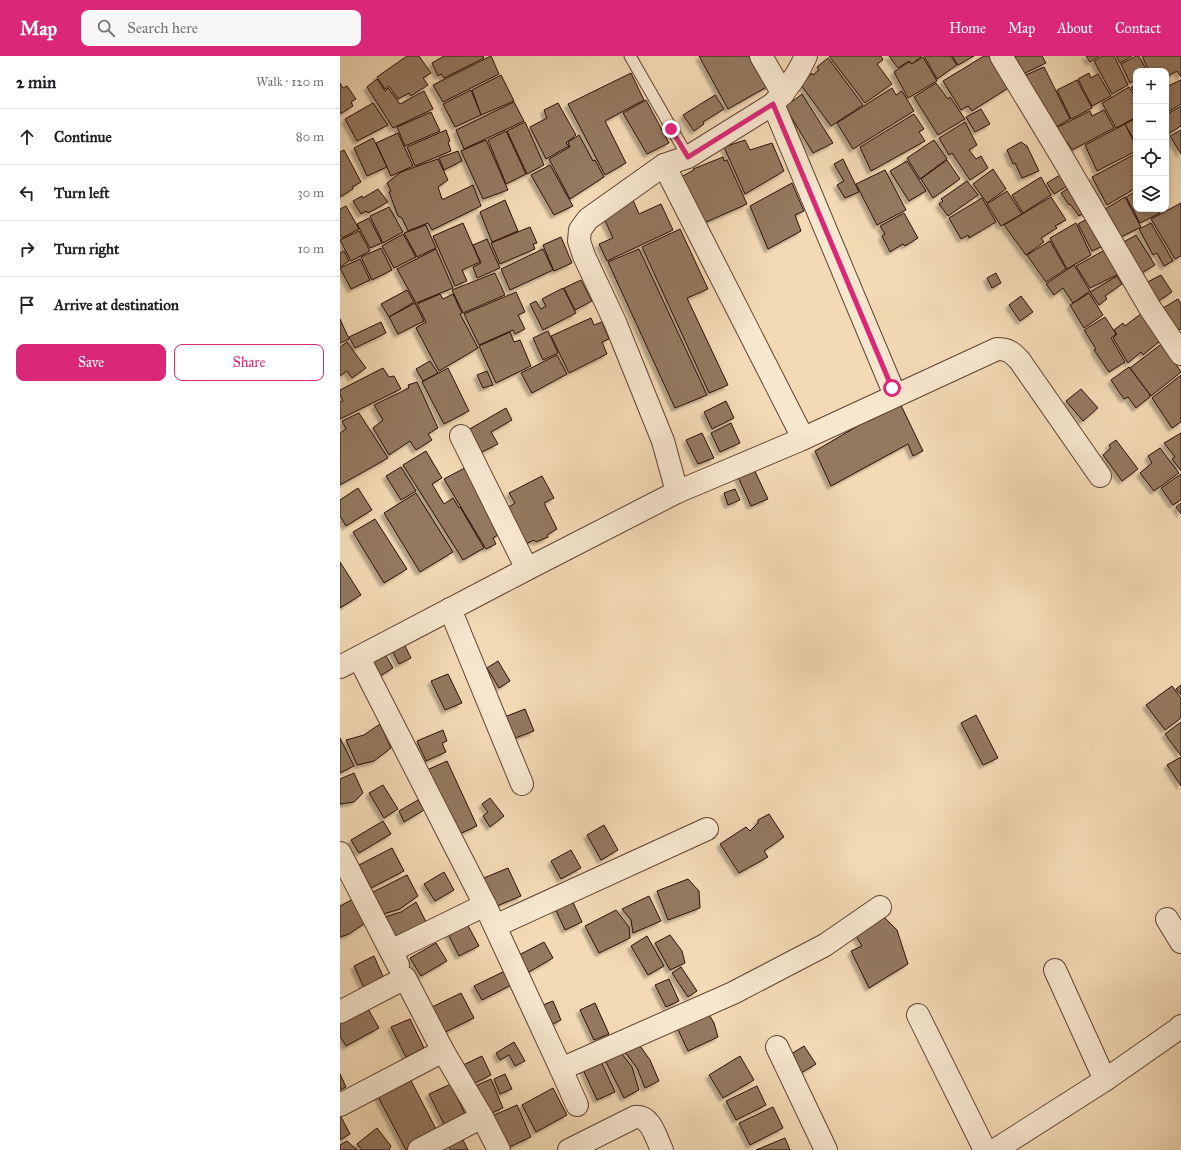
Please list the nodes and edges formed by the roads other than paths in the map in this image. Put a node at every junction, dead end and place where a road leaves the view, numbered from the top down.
1 (630, 56) edge
2 (761, 56) edge
3 (806, 56) edge
4 (1001, 56) edge
5 (778, 99) junction
6 (688, 157) junction
7 (664, 165) junction
8 (1181, 354) edge
9 (892, 388) dead end
10 (801, 434) dead end
11 (462, 436) dead end
12 (1100, 476) dead end
13 (676, 492) junction
14 (527, 569) junction
15 (450, 610) junction
16 (359, 658) junction
17 (340, 668) edge
18 (522, 784) dead end
19 (707, 830) dead end
20 (340, 853) edge
21 (485, 905) junction
22 (880, 907) dead end
23 (1167, 919) dead end
24 (495, 926) junction
25 (1181, 942) edge
26 (391, 951) junction
27 (1055, 970) dead end
28 (405, 978) junction
29 (340, 1012) edge
30 (918, 1015) dead end
31 (1180, 1029) edge
32 (776, 1047) dead end
33 (442, 1051) junction
34 (561, 1069) junction
35 (1105, 1080) junction
36 (340, 1105) edge
37 (577, 1105) dead end
38 (482, 1117) junction
39 (419, 1150) edge
40 (499, 1150) edge
41 (569, 1150) edge
42 (662, 1150) edge
43 (826, 1150) edge
44 (985, 1150) edge
45 (995, 1150) edge

1 - 6 lane
2 - 5 street
3 - 5 street
4 - 8 street
5 - 6 street
5 - 9 street
6 - 7 street
7 - 10 street
7 - 13 street
11 - 14 street
12 - 13 street
13 - 14 street
14 - 15 street
15 - 16 street
15 - 18 street
16 - 17 street
16 - 21 street
19 - 24 street
20 - 26 street
21 - 24 street
21 - 26 street
22 - 34 street
23 - 25 street
24 - 34 street
26 - 28 street
27 - 35 street
28 - 29 street
28 - 33 street
30 - 44 street
31 - 35 street
32 - 43 street
33 - 36 street
33 - 38 street
34 - 37 street
35 - 45 street
38 - 39 street
38 - 40 street
41 - 42 street

